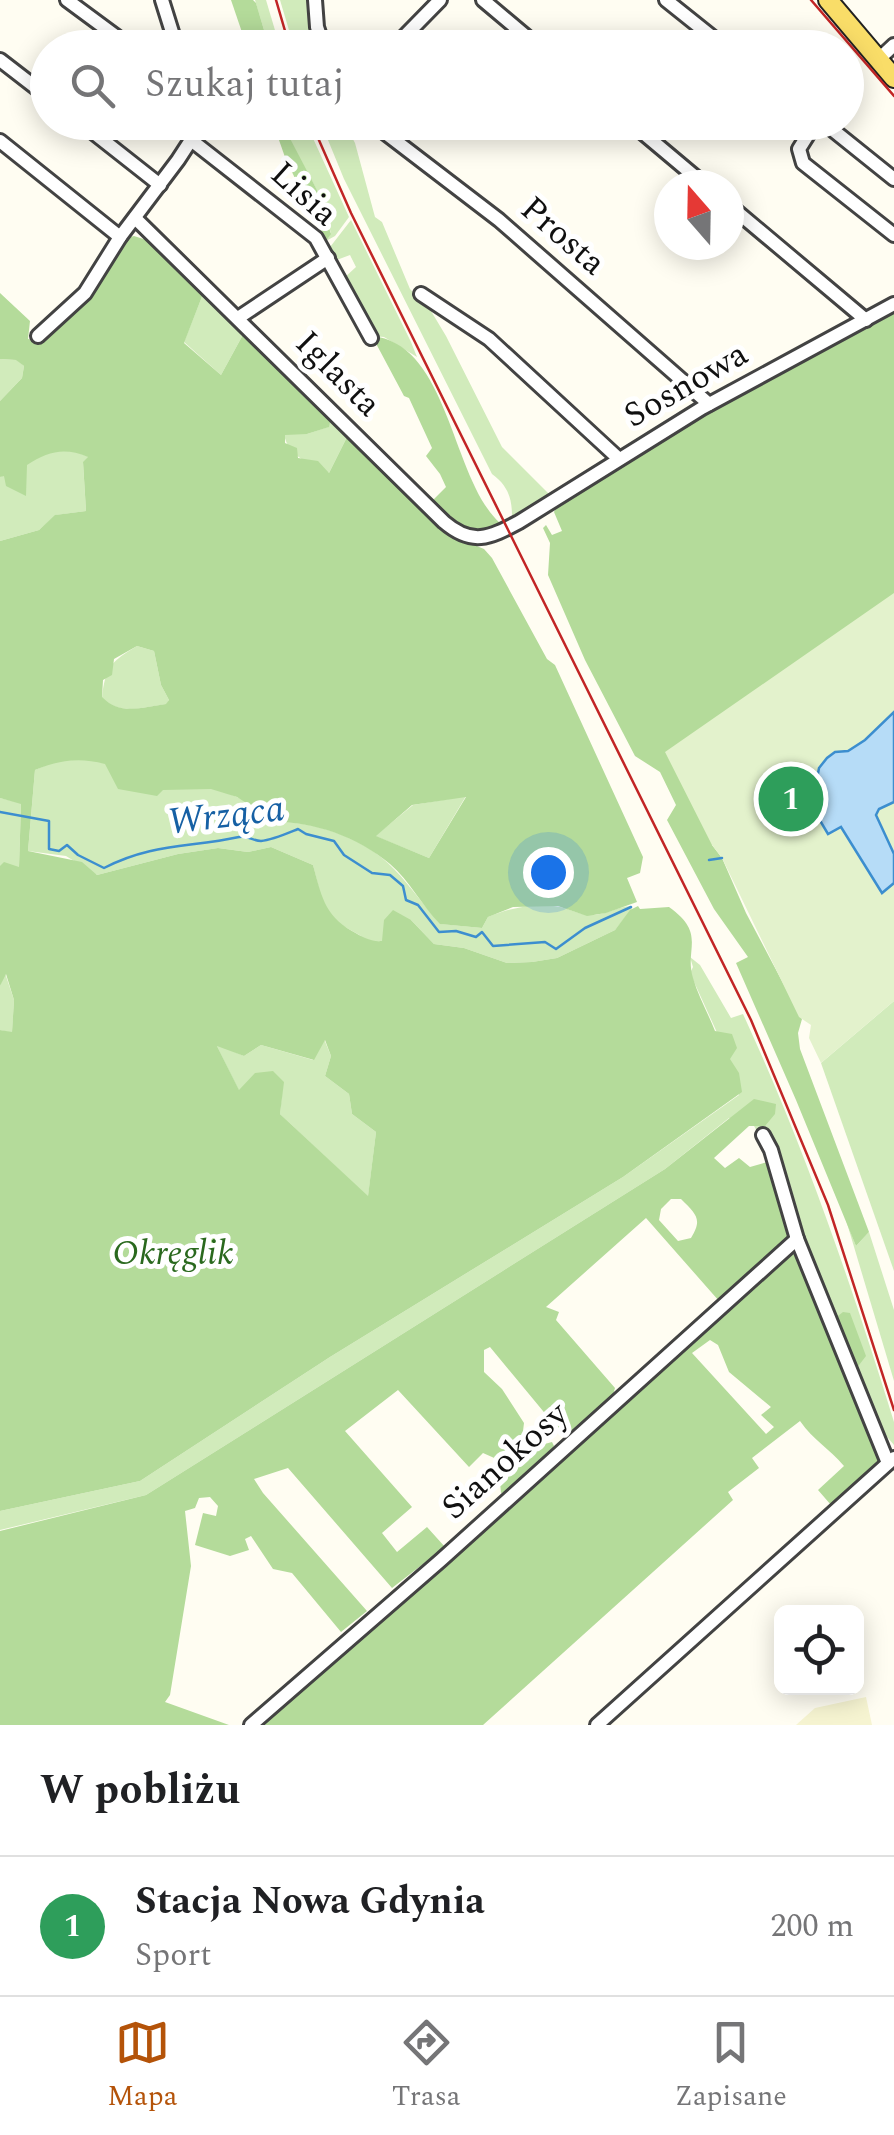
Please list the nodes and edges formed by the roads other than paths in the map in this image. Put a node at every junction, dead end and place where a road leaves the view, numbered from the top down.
1 (68, 0) edge
2 (162, 0) edge
3 (315, 0) edge
4 (440, 0) edge
5 (483, 0) edge
6 (666, 0) edge
7 (828, 0) edge
8 (108, 30) edge
9 (171, 30) edge
10 (318, 30) edge
11 (411, 30) edge
12 (519, 30) edge
13 (704, 30) edge
14 (854, 30) edge
15 (864, 42) edge
16 (894, 44) edge
17 (879, 59) junction
18 (0, 60) edge
19 (894, 78) edge
20 (30, 84) edge
21 (0, 140) edge
22 (103, 140) edge
23 (191, 140) joint
24 (395, 140) edge
25 (651, 140) edge
26 (806, 140) edge
27 (843, 140) edge
28 (686, 170) edge
29 (894, 179) edge
30 (160, 185) junction
31 (135, 218) junction
32 (744, 218) edge
33 (894, 234) edge
34 (120, 237) junction
35 (328, 258) junction
36 (421, 294) dead end
37 (894, 304) edge
38 (238, 318) junction
39 (866, 320) junction
40 (38, 336) dead end
41 (371, 338) dead end
42 (709, 404) junction
43 (618, 458) junction
44 (512, 525) joint
45 (763, 1135) dead end
46 (797, 1239) junction
47 (891, 1460) edge
48 (251, 1725) edge
49 (597, 1725) edge

1 - 8 street
2 - 9 street
3 - 10 street
4 - 11 street
5 - 12 street
6 - 13 street
7 - 14 main road
15 - 17 main road
16 - 17 street
17 - 19 main road
18 - 20 street
21 - 34 street
22 - 30 street
23 - 30 street
23 - 35 street, Lisia
24 - 42 street, Prosta
25 - 28 street
26 - 33 street
27 - 29 street
30 - 31 street
31 - 34 street
31 - 38 street, Iglasta
32 - 39 street
34 - 40 street
35 - 38 street, Lisia
35 - 41 street, Lisia
36 - 43 street
37 - 39 street, Sosnowa
38 - 44 street, Iglasta
39 - 42 street, Sosnowa
42 - 43 street, Sosnowa
43 - 44 street, Sosnowa
45 - 46 street
46 - 47 street
46 - 48 street, Sianokosy
47 - 49 street

